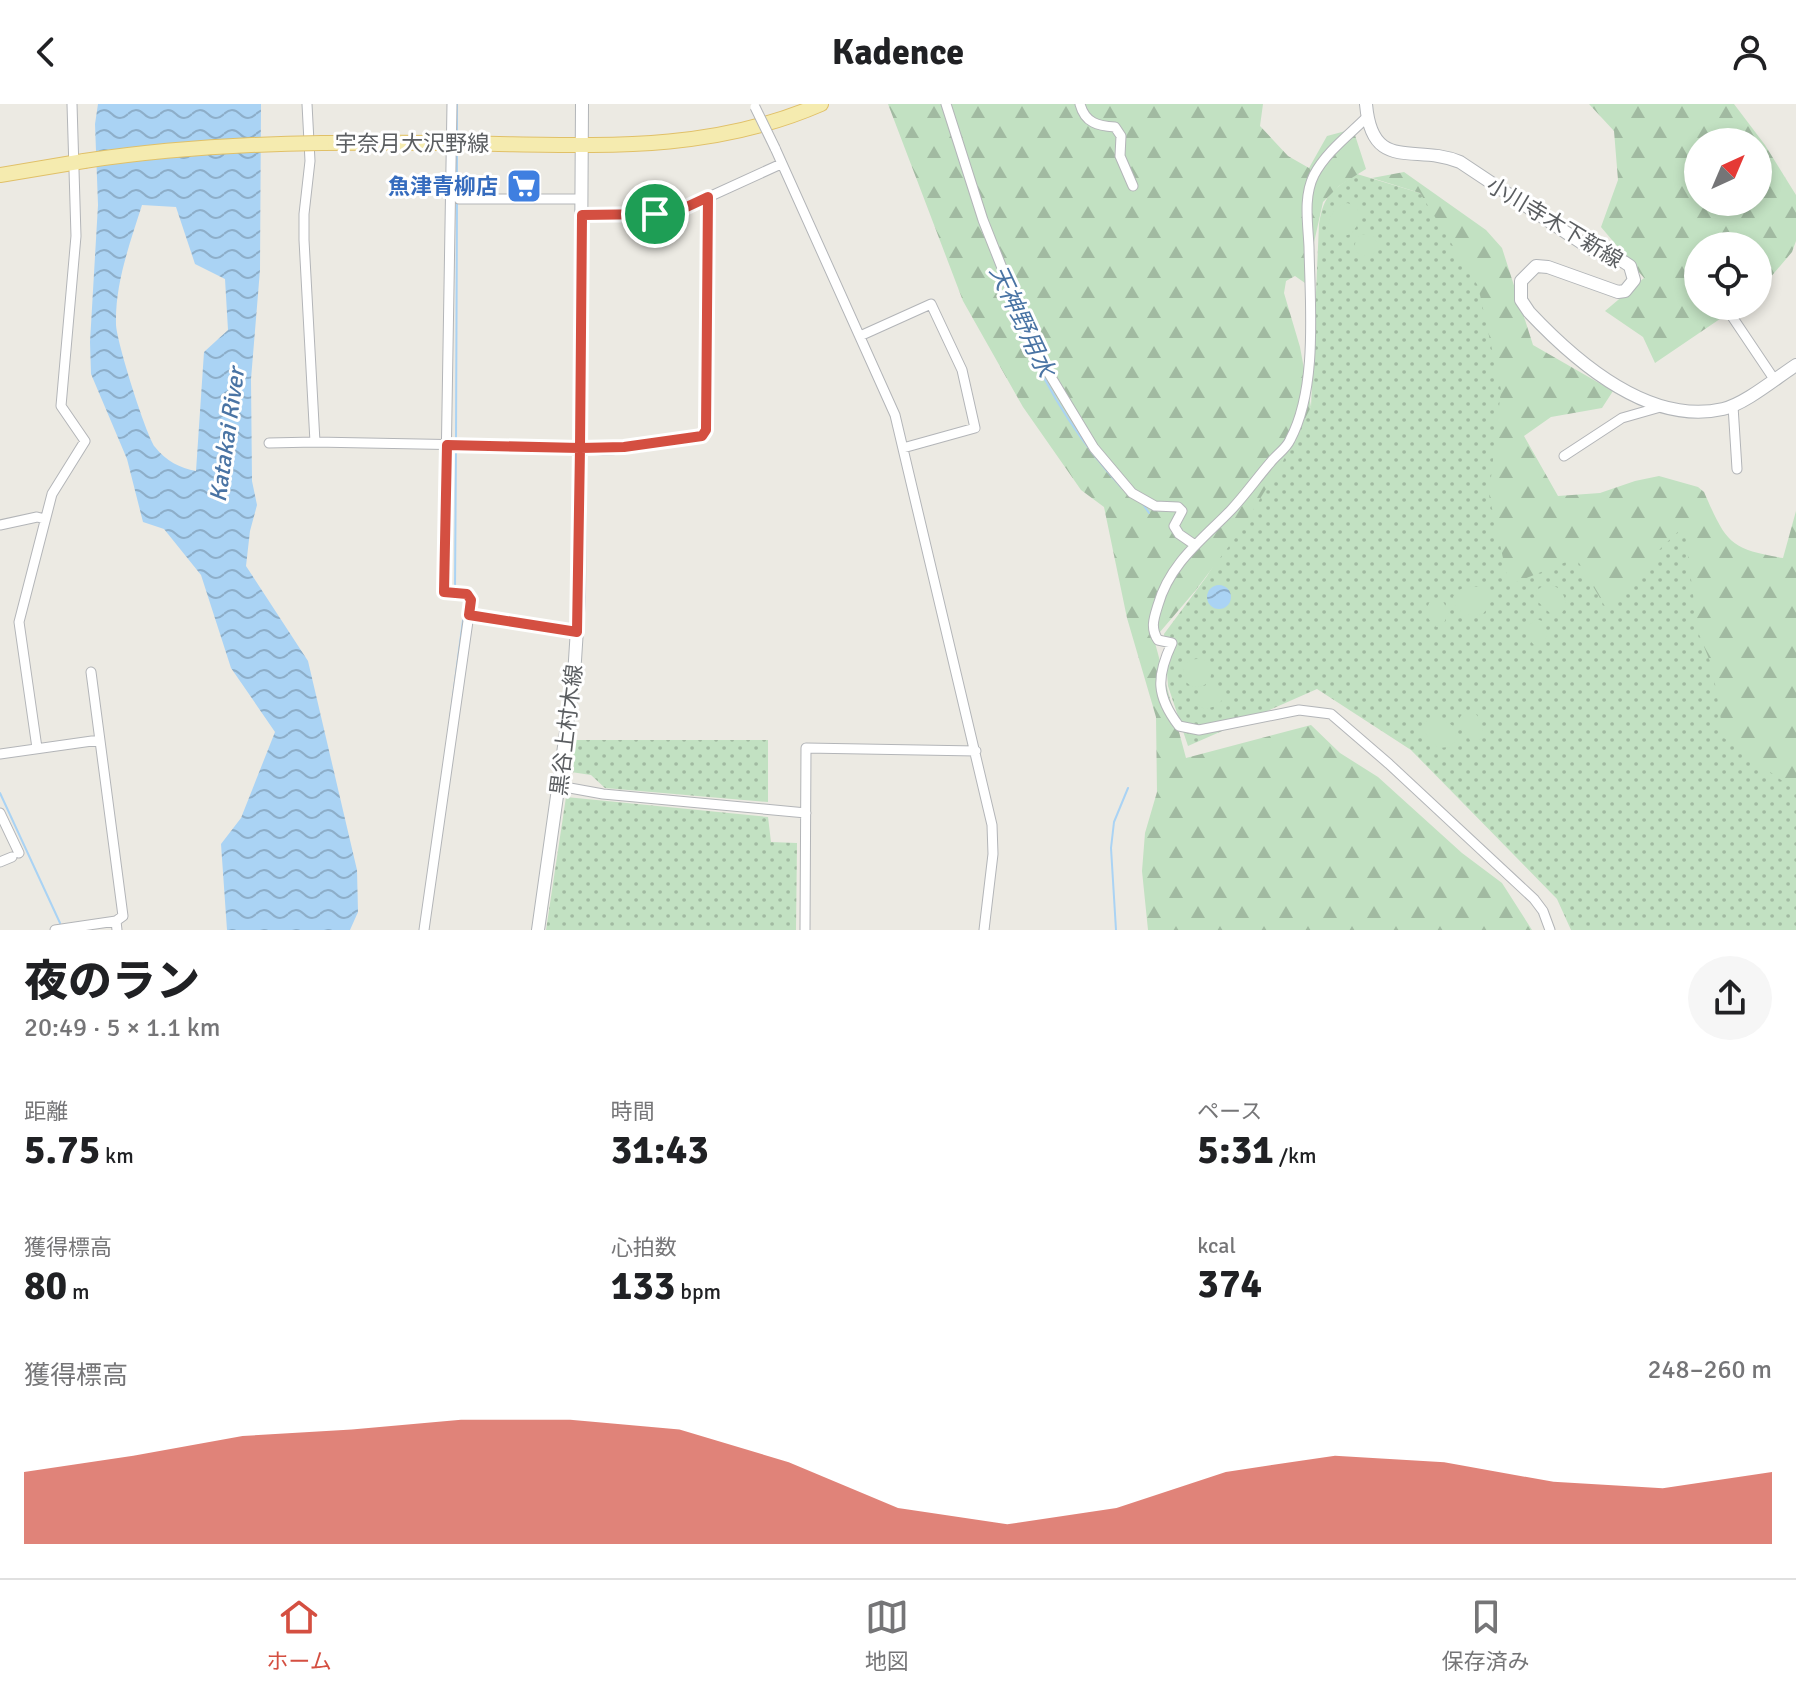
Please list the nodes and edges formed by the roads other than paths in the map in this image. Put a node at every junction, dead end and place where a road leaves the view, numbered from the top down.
1 (72, 104) edge
2 (307, 104) edge
3 (452, 104) edge
4 (582, 104) edge
5 (821, 104) edge
6 (946, 104) edge
7 (1080, 104) edge
8 (755, 106) edge
9 (1367, 110) edge
10 (452, 143) junction
11 (582, 146) junction
12 (79, 161) junction
13 (781, 164) junction
14 (0, 175) edge
15 (1133, 186) dead end
16 (708, 197) junction
17 (459, 199) dead end
18 (582, 199) junction
19 (582, 215) junction
20 (1734, 320) edge
21 (860, 336) junction
22 (1796, 365) edge
23 (1774, 379) junction
24 (1664, 406) junction
25 (1733, 406) junction
26 (315, 442) junction
27 (269, 443) dead end
28 (447, 445) junction
29 (580, 448) junction
30 (903, 448) junction
31 (1564, 456) dead end
32 (1737, 469) dead end
33 (45, 519) junction
34 (0, 525) edge
35 (1195, 545) junction
36 (469, 615) junction
37 (577, 632) junction
38 (91, 672) dead end
39 (99, 740) junction
40 (37, 748) junction
41 (976, 751) junction
42 (0, 754) edge
43 (559, 786) junction
44 (0, 813) edge
45 (806, 813) junction
46 (0, 862) edge
47 (116, 925) edge
48 (55, 930) edge
49 (424, 930) edge
50 (538, 930) edge
51 (805, 930) edge
52 (984, 930) edge
53 (1550, 930) edge

1 - 12 street
2 - 26 street
3 - 10 street
4 - 11 main road, 黒谷上村木線
5 - 11 main road, 宇奈月大沢野線
6 - 35 street
7 - 15 street
8 - 13 street, bridge
9 - 24 main road, 小川寺木下新線
9 - 35 street
10 - 11 main road, 宇奈月大沢野線
10 - 12 main road, 宇奈月大沢野線, bridge
10 - 28 street
11 - 18 main road, 黒谷上村木線
12 - 14 main road, 宇奈月大沢野線
12 - 33 street
13 - 16 street
13 - 21 street
16 - 19 street
16 - 29 street
17 - 18 street
18 - 19 main road, 黒谷上村木線
19 - 29 main road, 黒谷上村木線
20 - 23 street
21 - 30 street
21 - 30 street
22 - 23 main road, 小川寺木下新線
23 - 25 main road, 小川寺木下新線
24 - 25 main road, 小川寺木下新線
24 - 31 street
25 - 32 street
26 - 27 street
26 - 28 street
28 - 29 street
28 - 36 street
29 - 37 main road, 黒谷上村木線
30 - 41 street
33 - 34 street
33 - 40 street
35 - 53 street
36 - 37 street
36 - 49 street
37 - 43 main road, 黒谷上村木線
38 - 39 street
39 - 40 street
39 - 47 street
40 - 42 street
41 - 45 street
41 - 52 street
43 - 45 street
43 - 50 main road, 黒谷上村木線
44 - 46 street
45 - 51 street
47 - 48 street

